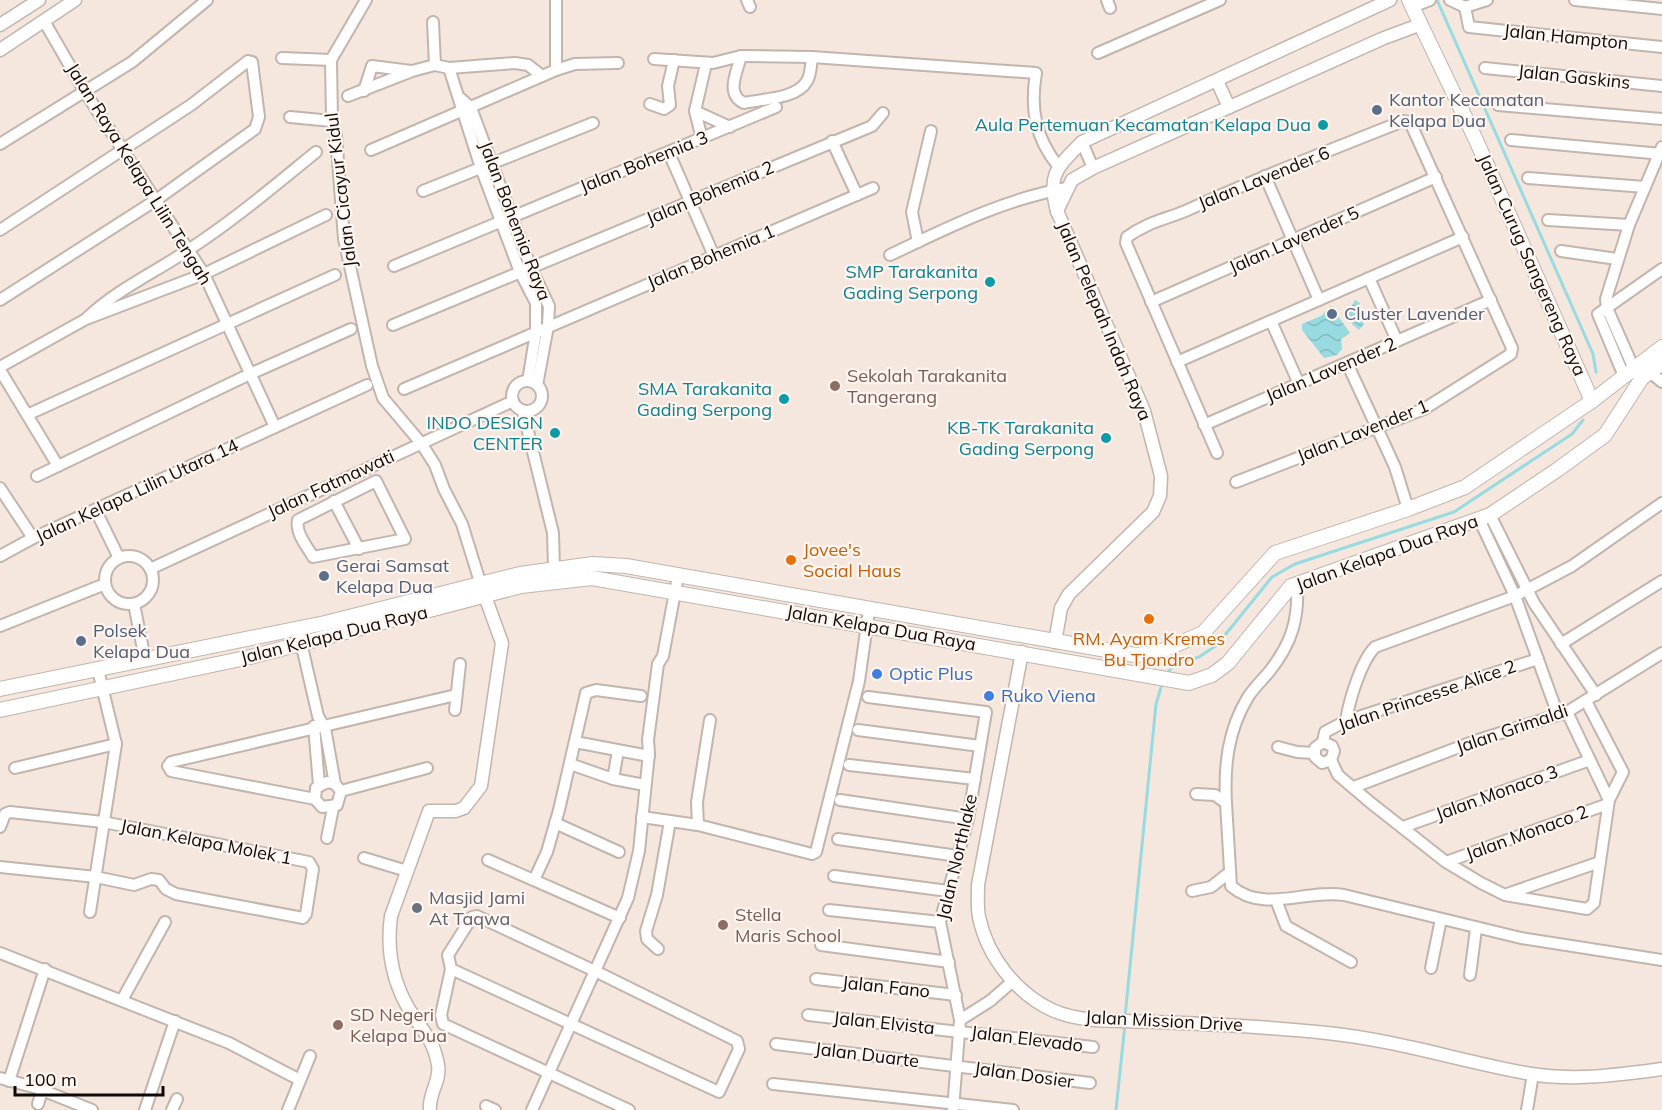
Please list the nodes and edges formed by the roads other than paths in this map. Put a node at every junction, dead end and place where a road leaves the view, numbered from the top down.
1 (39, 0) edge
2 (75, 0) edge
3 (207, 0) edge
4 (366, 0) edge
5 (556, 0) edge
6 (1220, 0) edge
7 (1390, 0) edge
8 (1430, 0) edge
9 (1450, 0) edge
10 (1575, 0) edge
11 (1482, 2) edge
12 (1413, 4) edge
13 (1465, 7) junction
14 (1662, 9) edge
15 (44, 21) junction
16 (433, 22) dead end
17 (0, 25) edge
18 (1419, 26) junction
19 (1662, 46) edge
20 (0, 50) edge
21 (1098, 53) dead end
22 (741, 56) junction
23 (812, 57) junction
24 (282, 58) dead end
25 (654, 59) dead end
26 (331, 60) junction
27 (674, 60) junction
28 (618, 63) dead end
29 (435, 65) junction
30 (449, 68) junction
31 (705, 68) dead end
32 (1485, 68) dead end
33 (556, 70) junction
34 (412, 71) junction
35 (542, 76) junction
36 (1217, 81) junction
37 (1662, 86) edge
38 (364, 91) junction
39 (85, 92) junction
40 (348, 96) dead end
41 (650, 104) dead end
42 (1498, 105) dead end
43 (1229, 107) junction
44 (776, 108) dead end
45 (466, 110) junction
46 (695, 111) junction
47 (884, 113) dead end
48 (290, 117) dead end
49 (1662, 119) edge
50 (332, 121) junction
51 (593, 123) dead end
52 (730, 128) junction
53 (931, 131) dead end
54 (702, 139) junction
55 (1511, 140) dead end
56 (832, 141) junction
57 (1082, 142) junction
58 (0, 144) edge
59 (124, 150) junction
60 (371, 150) dead end
61 (316, 152) dead end
62 (1661, 152) edge
63 (669, 153) junction
64 (493, 163) junction
65 (1058, 166) junction
66 (481, 168) junction
67 (1093, 168) junction
68 (1265, 176) junction
69 (1436, 177) junction
70 (1528, 178) dead end
71 (1645, 187) junction
72 (873, 188) dead end
73 (1067, 188) junction
74 (423, 191) dead end
75 (1051, 191) junction
76 (857, 195) junction
77 (156, 200) junction
78 (691, 203) junction
79 (1057, 212) junction
80 (326, 215) dead end
81 (507, 218) junction
82 (1548, 220) dead end
83 (1629, 225) junction
84 (0, 230) edge
85 (1463, 237) junction
86 (1293, 240) junction
87 (918, 242) junction
88 (188, 250) junction
89 (1561, 251) dead end
90 (714, 255) junction
91 (890, 255) dead end
92 (1617, 259) junction
93 (394, 266) dead end
94 (1662, 269) edge
95 (525, 270) junction
96 (204, 274) junction
97 (336, 275) dead end
98 (1369, 278) junction
99 (0, 300) edge
100 (1319, 300) junction
101 (1491, 300) junction
102 (1151, 302) junction
103 (1606, 308) junction
104 (86, 319) junction
105 (1271, 321) junction
106 (225, 323) junction
107 (393, 325) dead end
108 (548, 326) junction
109 (351, 329) dead end
110 (536, 332) junction
111 (1397, 341) junction
112 (1662, 347) edge
113 (1177, 362) junction
114 (1347, 363) junction
115 (1662, 363) edge
116 (0, 369) edge
117 (1650, 372) junction
118 (1629, 373) junction
119 (250, 374) junction
120 (1662, 382) edge
121 (533, 383) junction
122 (1299, 384) junction
123 (367, 385) dead end
124 (404, 389) dead end
125 (513, 401) junction
126 (1592, 401) junction
127 (523, 411) junction
128 (29, 414) junction
129 (1204, 425) junction
130 (275, 427) junction
131 (1377, 428) junction
132 (421, 443) junction
133 (1217, 453) dead end
134 (58, 466) junction
135 (37, 476) dead end
136 (1236, 482) dead end
137 (0, 488) edge
138 (308, 495) junction
139 (334, 501) junction
140 (1662, 503) edge
141 (316, 509) junction
142 (1408, 509) junction
143 (96, 511) junction
144 (1484, 517) junction
145 (33, 538) junction
146 (359, 549) junction
147 (0, 556) edge
148 (119, 558) junction
149 (554, 568) junction
150 (150, 569) junction
151 (678, 576) junction
152 (1662, 581) edge
153 (1297, 583) junction
154 (105, 584) junction
155 (483, 590) junction
156 (1527, 590) junction
157 (675, 591) junction
158 (1515, 596) junction
159 (134, 604) junction
160 (869, 610) junction
161 (0, 626) edge
162 (867, 626) junction
163 (298, 629) junction
164 (1055, 642) junction
165 (302, 644) junction
166 (1561, 644) junction
167 (1022, 652) junction
168 (1662, 653) edge
169 (1135, 655) junction
170 (1538, 658) junction
171 (145, 659) junction
172 (460, 664) dead end
173 (98, 670) junction
174 (1134, 675) junction
175 (102, 688) junction
176 (0, 689) edge
177 (456, 695) junction
178 (1596, 695) junction
179 (640, 696) dead end
180 (868, 697) dead end
181 (1586, 701) junction
182 (0, 710) edge
183 (455, 710) dead end
184 (1563, 713) junction
185 (318, 716) junction
186 (710, 720) dead end
187 (1346, 721) junction
188 (325, 728) junction
189 (313, 730) junction
190 (858, 730) dead end
191 (575, 742) junction
192 (1323, 742) junction
193 (116, 744) junction
194 (980, 746) junction
195 (1278, 747) dead end
196 (618, 751) junction
197 (1314, 753) junction
198 (649, 754) junction
199 (1331, 760) junction
200 (1590, 760) junction
201 (570, 764) junction
202 (849, 765) dead end
203 (15, 768) dead end
204 (427, 768) dead end
205 (613, 779) junction
206 (975, 779) junction
207 (319, 785) junction
208 (645, 785) junction
209 (1354, 787) junction
210 (338, 788) junction
211 (1196, 794) dead end
212 (315, 799) junction
213 (840, 800) dead end
214 (1609, 802) junction
215 (1226, 803) junction
216 (333, 808) junction
217 (642, 817) junction
218 (968, 819) junction
219 (670, 821) junction
220 (103, 822) junction
221 (555, 823) junction
222 (698, 825) junction
223 (0, 827) edge
224 (1403, 827) junction
225 (327, 838) dead end
226 (838, 839) dead end
227 (620, 852) dead end
228 (958, 856) junction
229 (364, 858) dead end
230 (488, 860) dead end
231 (1446, 862) junction
232 (1600, 862) junction
233 (0, 867) edge
234 (407, 871) junction
235 (1230, 872) junction
236 (834, 876) dead end
237 (96, 877) junction
238 (534, 880) junction
239 (948, 891) junction
240 (1192, 891) dead end
241 (1505, 895) junction
242 (1276, 900) junction
243 (829, 910) dead end
244 (90, 912) dead end
245 (620, 918) junction
246 (1441, 919) junction
247 (165, 922) dead end
248 (940, 922) junction
249 (1476, 928) junction
250 (821, 945) dead end
251 (658, 949) dead end
252 (0, 952) edge
253 (1662, 960) edge
254 (948, 962) junction
255 (1351, 962) dead end
256 (1431, 968) dead end
257 (45, 969) junction
258 (451, 969) junction
259 (595, 970) junction
260 (1470, 975) dead end
261 (816, 979) dead end
262 (1013, 981) junction
263 (956, 995) junction
264 (122, 1000) junction
265 (808, 1015) dead end
266 (175, 1021) junction
267 (572, 1022) junction
268 (960, 1025) junction
269 (776, 1044) dead end
270 (1093, 1047) dead end
271 (310, 1056) dead end
272 (957, 1066) junction
273 (1662, 1069) edge
274 (549, 1073) junction
275 (1533, 1074) junction
276 (5, 1080) edge
277 (300, 1080) junction
278 (1090, 1083) dead end
279 (773, 1084) dead end
280 (42, 1090) junction
281 (177, 1099) dead end
282 (38, 1104) dead end
283 (953, 1107) edge
284 (92, 1110) edge
285 (145, 1110) edge
286 (172, 1110) edge
287 (288, 1110) edge
288 (430, 1110) edge
289 (532, 1110) edge
290 (629, 1110) edge
291 (1013, 1110) edge
292 (1527, 1110) edge

1 - 17 street
2 - 15 street
3 - 39 street
4 - 26 street
5 - 33 street
6 - 21 street
7 - 36 street
8 - 12 street
9 - 13 street
10 - 14 street
11 - 13 street
12 - 18 main road, Jalan Curug Sangereng Raya
13 - 19 street, Jalan Hampton
15 - 20 street
15 - 39 street, Jalan Raya Kelapa Lilin Tengah
16 - 29 street
18 - 43 street, Jalan Pelepah Indah Raya
18 - 126 main road, Jalan Curug Sangereng Raya
22 - 23 street
22 - 23 street
22 - 27 street
23 - 65 street
24 - 26 street
25 - 27 street
26 - 50 street, Jalan Cicayur Kidul
27 - 41 street
28 - 33 street
29 - 30 street
29 - 34 street
30 - 35 street
30 - 45 street, Jalan Bohemia Raya
31 - 46 street
32 - 37 street, Jalan Gaskins
33 - 35 street
34 - 38 street
34 - 38 street
35 - 45 street
36 - 43 street
36 - 57 street
38 - 40 street
39 - 58 street
39 - 59 street, Jalan Raya Kelapa Lilin Tengah
42 - 49 street
43 - 67 street, Jalan Pelepah Indah Raya
44 - 52 street, Jalan Bohemia 3
45 - 60 street
45 - 64 street, Jalan Bohemia Raya
45 - 66 street, Jalan Bohemia Raya
46 - 52 street
46 - 54 street
47 - 56 street, Jalan Bohemia 2
48 - 50 street
50 - 132 street, Jalan Cicayur Kidul
51 - 64 street
52 - 54 street, Jalan Bohemia 3
53 - 87 street
54 - 63 street, Jalan Bohemia 3
55 - 62 street
56 - 76 street
56 - 78 street, Jalan Bohemia 2
57 - 65 street
57 - 67 street
59 - 77 street, Jalan Raya Kelapa Lilin Tengah
59 - 77 street
59 - 84 street
61 - 88 street
62 - 71 street
63 - 78 street
63 - 81 street, Jalan Bohemia 3
64 - 66 street
64 - 81 street, Jalan Bohemia Raya
65 - 75 street
66 - 74 street
66 - 81 street, Jalan Bohemia Raya
67 - 73 street, Jalan Pelepah Indah Raya
68 - 69 street, Jalan Lavender 6
68 - 86 street
68 - 102 street, Jalan Lavender 6
69 - 85 street
69 - 86 street, Jalan Lavender 5
70 - 71 street
71 - 83 street
72 - 76 street, Jalan Bohemia 1
73 - 75 street
73 - 79 street, Jalan Pelepah Indah Raya
75 - 79 street, Jalan Pelepah Indah Raya
75 - 87 street
76 - 90 street, Jalan Bohemia 1
77 - 88 street, Jalan Raya Kelapa Lilin Tengah
77 - 99 street
78 - 90 street
78 - 95 street, Jalan Bohemia 2
79 - 164 street, Jalan Pelepah Indah Raya
80 - 96 street
81 - 93 street, Jalan Bohemia 3
81 - 95 street, Jalan Bohemia Raya
82 - 83 street
83 - 92 street
85 - 98 street
85 - 101 street
86 - 100 street
86 - 102 street, Jalan Lavender 5
87 - 91 street
88 - 96 street, Jalan Raya Kelapa Lilin Tengah
88 - 104 street
89 - 92 street
90 - 108 street, Jalan Bohemia 1
92 - 103 street
94 - 103 street
95 - 107 street, Jalan Bohemia 2
95 - 108 street, Jalan Bohemia Raya
95 - 110 street, Jalan Bohemia Raya
96 - 104 street
96 - 106 street, Jalan Raya Kelapa Lilin Tengah
97 - 106 street
98 - 100 street
98 - 111 street
100 - 105 street
101 - 111 street, Jalan Lavender 2
101 - 131 street, Jalan Lavender 1
102 - 113 street
103 - 118 street
104 - 116 street
105 - 113 street
105 - 122 street
106 - 119 street, Jalan Raya Kelapa Lilin Tengah
106 - 128 street
108 - 110 street, Jalan Bohemia 1
108 - 121 street, Jalan Bohemia Raya
109 - 119 street
110 - 121 street, Jalan Bohemia Raya
110 - 124 street, Jalan Bohemia 1
111 - 114 street, Jalan Lavender 2
112 - 118 main road, Jalan Kelapa Dua Raya
113 - 129 street
114 - 122 street, Jalan Lavender 2
114 - 131 street
115 - 117 main road, Jalan Kelapa Dua Raya
116 - 128 street
117 - 120 street
117 - 144 main road, Jalan Kelapa Dua Raya
118 - 126 main road, Jalan Kelapa Dua Raya
119 - 130 street, Jalan Raya Kelapa Lilin Tengah
119 - 134 street
121 - 125 street
121 - 127 street
122 - 129 street, Jalan Lavender 2
123 - 130 street, Jalan Kelapa Lilin Utara 14
125 - 127 street
125 - 132 street, Jalan Fatmawati
126 - 142 main road, Jalan Kelapa Dua Raya
127 - 149 street
128 - 134 street
129 - 133 street
130 - 143 street, Jalan Kelapa Lilin Utara 14
131 - 136 street, Jalan Lavender 1
131 - 142 street
132 - 138 street, Jalan Fatmawati
132 - 155 street, Jalan Cicayur Kidul
134 - 135 street
137 - 145 street
138 - 141 street
138 - 150 street, Jalan Fatmawati
139 - 141 street
139 - 146 street
139 - 146 street
140 - 156 street
141 - 146 street
142 - 169 main road, Jalan Kelapa Dua Raya
143 - 145 street, Jalan Kelapa Lilin Utara 14
143 - 148 street
144 - 153 main road, Jalan Kelapa Dua Raya
144 - 156 street
144 - 158 street
145 - 147 street, Jalan Kelapa Lilin Utara 14
148 - 150 street
148 - 154 street
149 - 151 main road, Jalan Kelapa Dua Raya
149 - 155 main road, Jalan Kelapa Dua Raya
150 - 159 street
151 - 157 street
151 - 160 main road, Jalan Kelapa Dua Raya
152 - 166 street
153 - 174 main road, Jalan Kelapa Dua Raya
153 - 215 street
154 - 159 street
154 - 161 street
155 - 157 main road, Jalan Kelapa Dua Raya
155 - 163 main road, Jalan Kelapa Dua Raya
155 - 165 main road, Jalan Kelapa Dua Raya
155 - 234 street
156 - 158 street
156 - 166 street
157 - 162 main road, Jalan Kelapa Dua Raya
157 - 198 street
158 - 170 street
158 - 187 street
159 - 171 street
160 - 162 street
160 - 164 main road, Jalan Kelapa Dua Raya
162 - 167 main road, Jalan Kelapa Dua Raya
162 - 222 street
163 - 165 street
163 - 171 main road, Jalan Kelapa Dua Raya
164 - 169 main road, Jalan Kelapa Dua Raya
165 - 175 main road, Jalan Kelapa Dua Raya
165 - 185 street
166 - 178 street
167 - 174 main road, Jalan Kelapa Dua Raya
167 - 262 street, Jalan Mission Drive
168 - 178 street, Jalan Grimaldi
169 - 174 main road
170 - 184 street
170 - 187 street, Jalan Princesse Alice 2
171 - 173 main road, Jalan Kelapa Dua Raya
172 - 177 street
173 - 175 street
173 - 176 main road, Jalan Kelapa Dua Raya
175 - 182 main road, Jalan Kelapa Dua Raya
175 - 193 street
177 - 183 street
177 - 188 street
178 - 181 street, Jalan Grimaldi
179 - 191 street
180 - 194 street, Jalan Northlake
181 - 184 street, Jalan Grimaldi
181 - 214 street
184 - 200 street
184 - 209 street, Jalan Grimaldi
185 - 188 street
185 - 189 street
186 - 222 street
187 - 192 street, Jalan Princesse Alice 2
188 - 189 street
188 - 210 street
189 - 207 street
189 - 212 street
190 - 194 street
191 - 196 street
191 - 201 street
192 - 197 street
192 - 199 street
193 - 203 street
193 - 220 street
194 - 206 street, Jalan Northlake
195 - 197 street
196 - 198 street
196 - 205 street
197 - 199 street
198 - 208 street
199 - 209 street
200 - 214 street
200 - 224 street, Jalan Monaco 3
201 - 205 street
201 - 221 street
202 - 206 street
204 - 210 street
205 - 208 street
206 - 218 street, Jalan Northlake
207 - 210 street
207 - 212 street
208 - 217 street
209 - 224 street
210 - 216 street
211 - 215 street
212 - 216 street
213 - 218 street
214 - 231 street, Jalan Monaco 2
214 - 232 street
215 - 235 street
216 - 225 street
217 - 219 street
217 - 245 street
218 - 228 street, Jalan Northlake
219 - 222 street
219 - 251 street
220 - 223 street, Jalan Kelapa Molek 1
220 - 237 street
220 - 237 street, Jalan Kelapa Molek 1
221 - 227 street
221 - 238 street
224 - 231 street
226 - 228 street
228 - 239 street, Jalan Northlake
229 - 234 street
230 - 238 street
231 - 241 street
232 - 241 street
232 - 241 street
233 - 237 street
234 - 288 street
235 - 240 street
235 - 242 street
236 - 239 street
237 - 244 street
238 - 245 street
239 - 248 street, Jalan Northlake
242 - 246 street
242 - 255 street
243 - 248 street
245 - 259 street
246 - 249 street
246 - 256 street
247 - 264 street
248 - 254 street, Jalan Northlake
249 - 253 street
249 - 260 street
250 - 254 street
252 - 257 street
254 - 263 street, Jalan Northlake
257 - 264 street
257 - 276 street
258 - 259 street
258 - 267 street
258 - 274 street
259 - 267 street
259 - 267 street
261 - 263 street, Jalan Fano
262 - 268 street
262 - 275 street, Jalan Mission Drive
263 - 268 street, Jalan Northlake
264 - 266 street
265 - 268 street, Jalan Elvista
266 - 277 street
266 - 285 street
267 - 274 street
268 - 270 street, Jalan Elevado
268 - 272 street, Jalan Northlake
269 - 272 street, Jalan Duarte
271 - 277 street
272 - 278 street, Jalan Dosier
272 - 283 street, Jalan Northlake
273 - 275 street, Jalan Mission Drive
274 - 289 street
274 - 290 street
275 - 292 street
276 - 280 street
277 - 287 street
279 - 283 street
280 - 282 street
280 - 284 street
281 - 286 street
283 - 291 street

